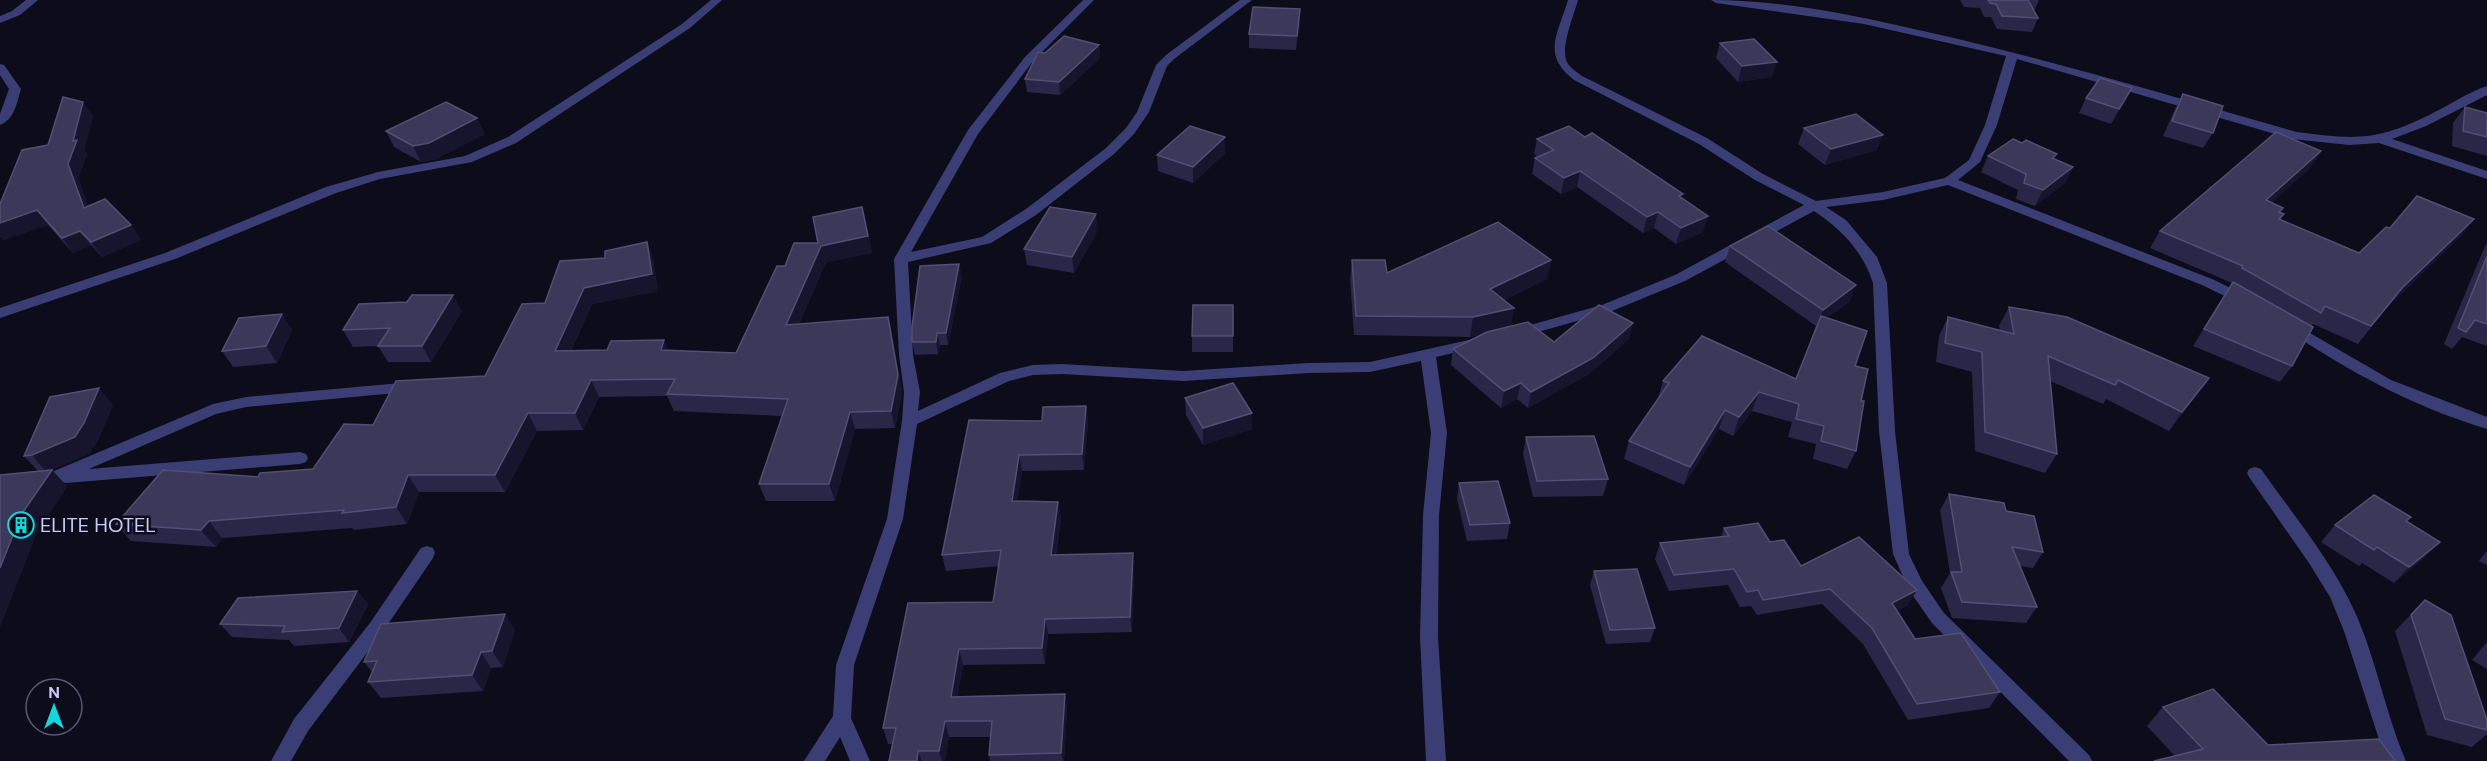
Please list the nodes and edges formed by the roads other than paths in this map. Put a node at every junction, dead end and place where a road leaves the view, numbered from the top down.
1 (33, 0) edge
2 (717, 0) edge
3 (1089, 0) edge
4 (1247, 0) edge
5 (1574, 0) edge
6 (1716, 0) edge
7 (0, 20) edge
8 (2012, 54) junction
9 (0, 67) edge
10 (2487, 90) edge
11 (0, 121) edge
12 (2379, 139) junction
13 (2487, 175) edge
14 (1949, 181) junction
15 (1814, 205) junction
16 (901, 259) junction
17 (2253, 305) edge
18 (0, 313) edge
19 (2282, 322) edge
20 (1428, 355) junction
21 (430, 385) edge
22 (910, 421) junction
23 (2487, 423) edge
24 (300, 458) dead end
25 (2255, 473) dead end
26 (427, 553) dead end
27 (842, 718) junction
28 (281, 761) edge
29 (814, 761) edge
30 (860, 761) edge
31 (1436, 761) edge
32 (2082, 761) edge
33 (2396, 761) edge

1 - 7 street
2 - 18 street
3 - 16 street
4 - 16 street
5 - 15 street
6 - 8 street
8 - 12 street
8 - 14 street
9 - 11 street
10 - 12 street
12 - 13 street
14 - 15 street
14 - 17 street
15 - 20 street
15 - 32 street
16 - 22 street
19 - 23 street
20 - 22 street
20 - 31 street
21 - 24 street
22 - 27 street
25 - 33 street
26 - 28 street
27 - 29 street
27 - 30 street

